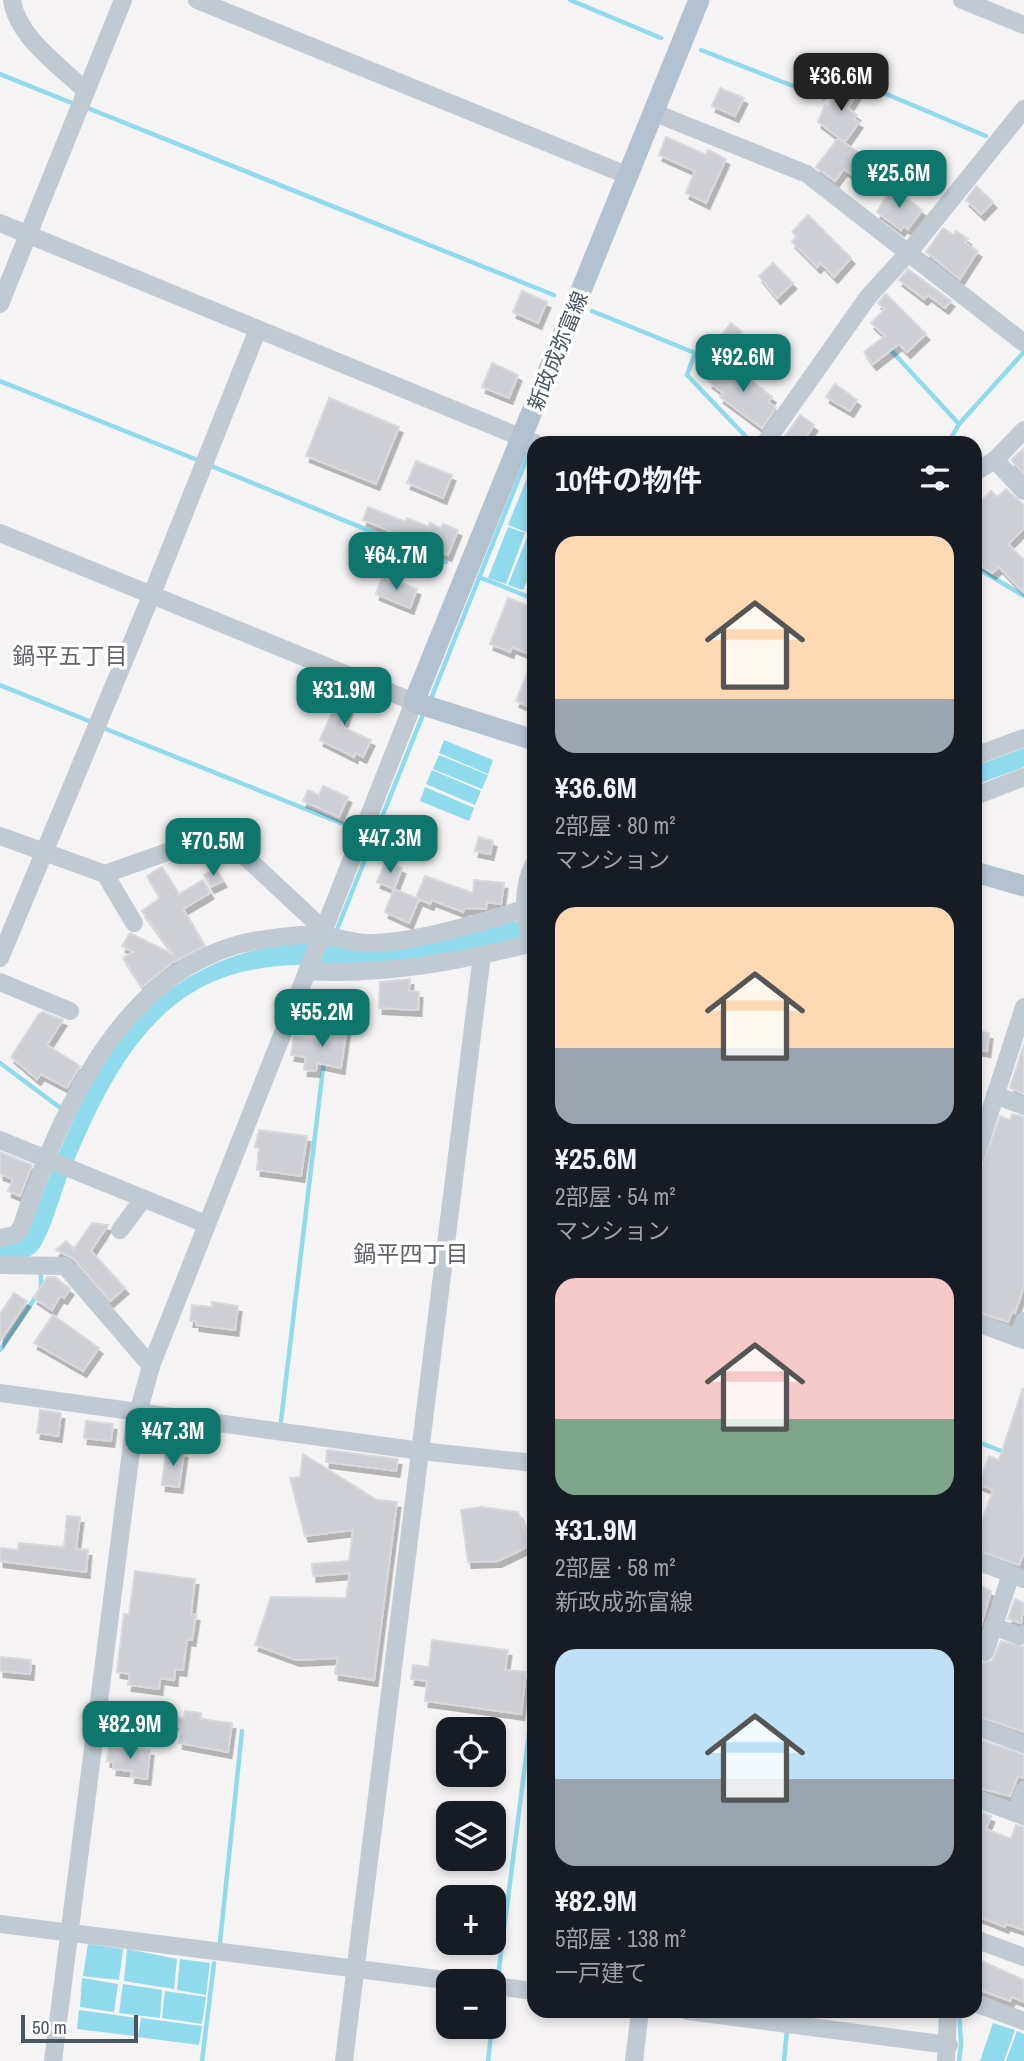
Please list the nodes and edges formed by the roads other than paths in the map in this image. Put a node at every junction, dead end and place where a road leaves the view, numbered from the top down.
1 (12, 0) edge
2 (123, 0) edge
3 (197, 0) edge
4 (699, 0) edge
5 (962, 0) edge
6 (1024, 25) edge
7 (86, 92) junction
8 (1024, 109) edge
9 (655, 113) junction
10 (629, 176) junction
11 (0, 223) edge
12 (28, 234) junction
13 (909, 252) junction
14 (0, 304) edge
15 (258, 329) junction
16 (1024, 343) edge
17 (1024, 430) edge
18 (531, 436) edge
19 (770, 436) edge
20 (527, 439) edge
21 (527, 445) edge
22 (995, 460) junction
23 (982, 468) edge
24 (1024, 491) edge
25 (0, 533) edge
26 (152, 594) junction
27 (414, 702) junction
28 (527, 738) edge
29 (1024, 738) edge
30 (982, 753) edge
31 (1024, 777) edge
32 (982, 793) edge
33 (0, 836) edge
34 (42, 854) junction
35 (105, 874) junction
36 (982, 874) edge
37 (527, 877) edge
38 (1024, 886) edge
39 (527, 911) edge
40 (134, 923) dead end
41 (321, 936) junction
42 (527, 943) edge
43 (482, 955) junction
44 (0, 958) edge
45 (308, 968) junction
46 (0, 982) edge
47 (1024, 1007) edge
48 (70, 1011) dead end
49 (1020, 1032) edge
50 (995, 1095) junction
51 (1024, 1106) edge
52 (982, 1136) edge
53 (0, 1140) edge
54 (47, 1160) junction
55 (143, 1199) junction
56 (206, 1224) junction
57 (120, 1230) dead end
58 (0, 1238) edge
59 (0, 1265) edge
60 (982, 1324) edge
61 (1022, 1333) edge
62 (151, 1366) junction
63 (0, 1393) edge
64 (139, 1410) junction
65 (421, 1451) junction
66 (527, 1462) edge
67 (982, 1563) edge
68 (1018, 1576) edge
69 (993, 1626) junction
70 (1024, 1634) edge
71 (985, 1652) dead end
72 (982, 1729) edge
73 (1024, 1744) edge
74 (1024, 1790) edge
75 (982, 1801) edge
76 (1020, 1815) edge
77 (0, 1924) edge
78 (69, 1933) junction
79 (982, 1942) edge
80 (1024, 1957) edge
81 (356, 1969) junction
82 (436, 1979) edge
83 (506, 1988) edge
84 (527, 1990) edge
85 (982, 2006) edge
86 (639, 2018) edge
87 (731, 2018) edge
88 (948, 2018) edge
89 (1024, 2021) edge
90 (947, 2053) edge
91 (52, 2061) edge
92 (344, 2061) edge
93 (634, 2061) edge

1 - 7 street
2 - 7 street
3 - 10 street
4 - 9 main road, 新政成弥富線
5 - 6 street
7 - 12 street
8 - 13 street
9 - 10 main road, 新政成弥富線
9 - 13 street
10 - 18 main road, 新政成弥富線
11 - 12 street
12 - 14 street
12 - 15 street
13 - 16 street
13 - 19 street
15 - 20 street
15 - 26 street
17 - 22 street
21 - 27 main road, 新政成弥富線
22 - 23 street
22 - 24 street
25 - 26 street
26 - 27 street
26 - 34 street
27 - 28 main road
27 - 41 street
29 - 30 street
31 - 32 street
33 - 34 street
34 - 35 street
34 - 44 street
35 - 40 street
35 - 41 street
36 - 38 main road
37 - 39 street
39 - 41 street
41 - 45 street
41 - 54 street
42 - 43 street
43 - 45 street
43 - 65 street
45 - 56 street
46 - 48 street
47 - 49 street
49 - 50 street
50 - 51 street
50 - 52 street
53 - 54 street
54 - 55 street
54 - 58 street
55 - 56 street
55 - 57 street
56 - 62 street
59 - 62 street
60 - 61 street
62 - 64 street
63 - 64 street
64 - 65 street
64 - 78 street
65 - 66 street
65 - 81 street
67 - 68 street
68 - 69 street
69 - 70 street
69 - 71 street
72 - 73 street
74 - 76 street
75 - 76 street
77 - 78 street
78 - 81 street
78 - 91 street
79 - 80 street
81 - 82 street
81 - 92 street
83 - 84 street
85 - 89 street
86 - 93 street
87 - 90 street
88 - 90 street

